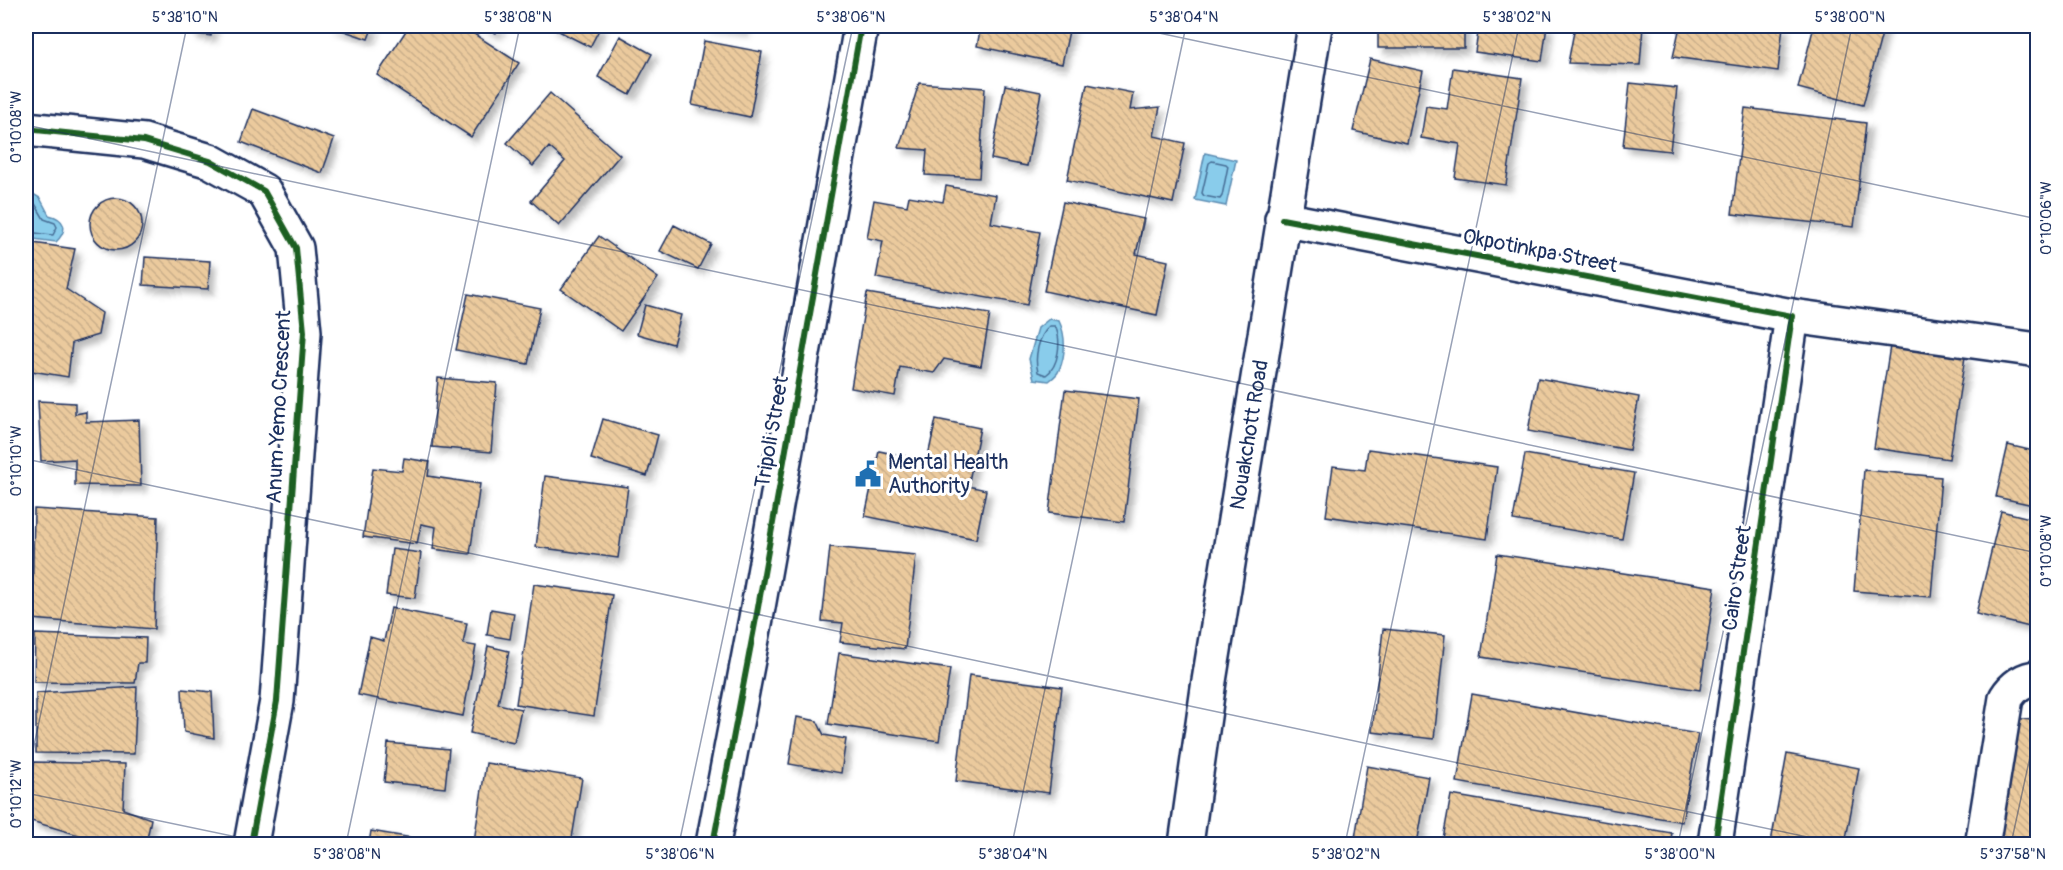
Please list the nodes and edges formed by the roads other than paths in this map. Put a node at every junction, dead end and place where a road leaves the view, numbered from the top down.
1 (861, 26) edge
2 (1315, 26) edge
3 (26, 129) edge
4 (1282, 219) junction
5 (1792, 316) junction
6 (2037, 350) edge
7 (2037, 678) edge
8 (1983, 840) dead end
9 (251, 844) edge
10 (713, 844) edge
11 (1186, 844) edge
12 (1715, 844) edge

1 - 10 street, Tripoli Street
2 - 4 street, Nouakchott Road
3 - 9 street, Anum Yemo Crescent
4 - 5 street, Okpotinkpa Street
4 - 11 street, Nouakchott Road
5 - 6 street, Okpotinkpa Street
5 - 12 street, Cairo Street
7 - 8 street

